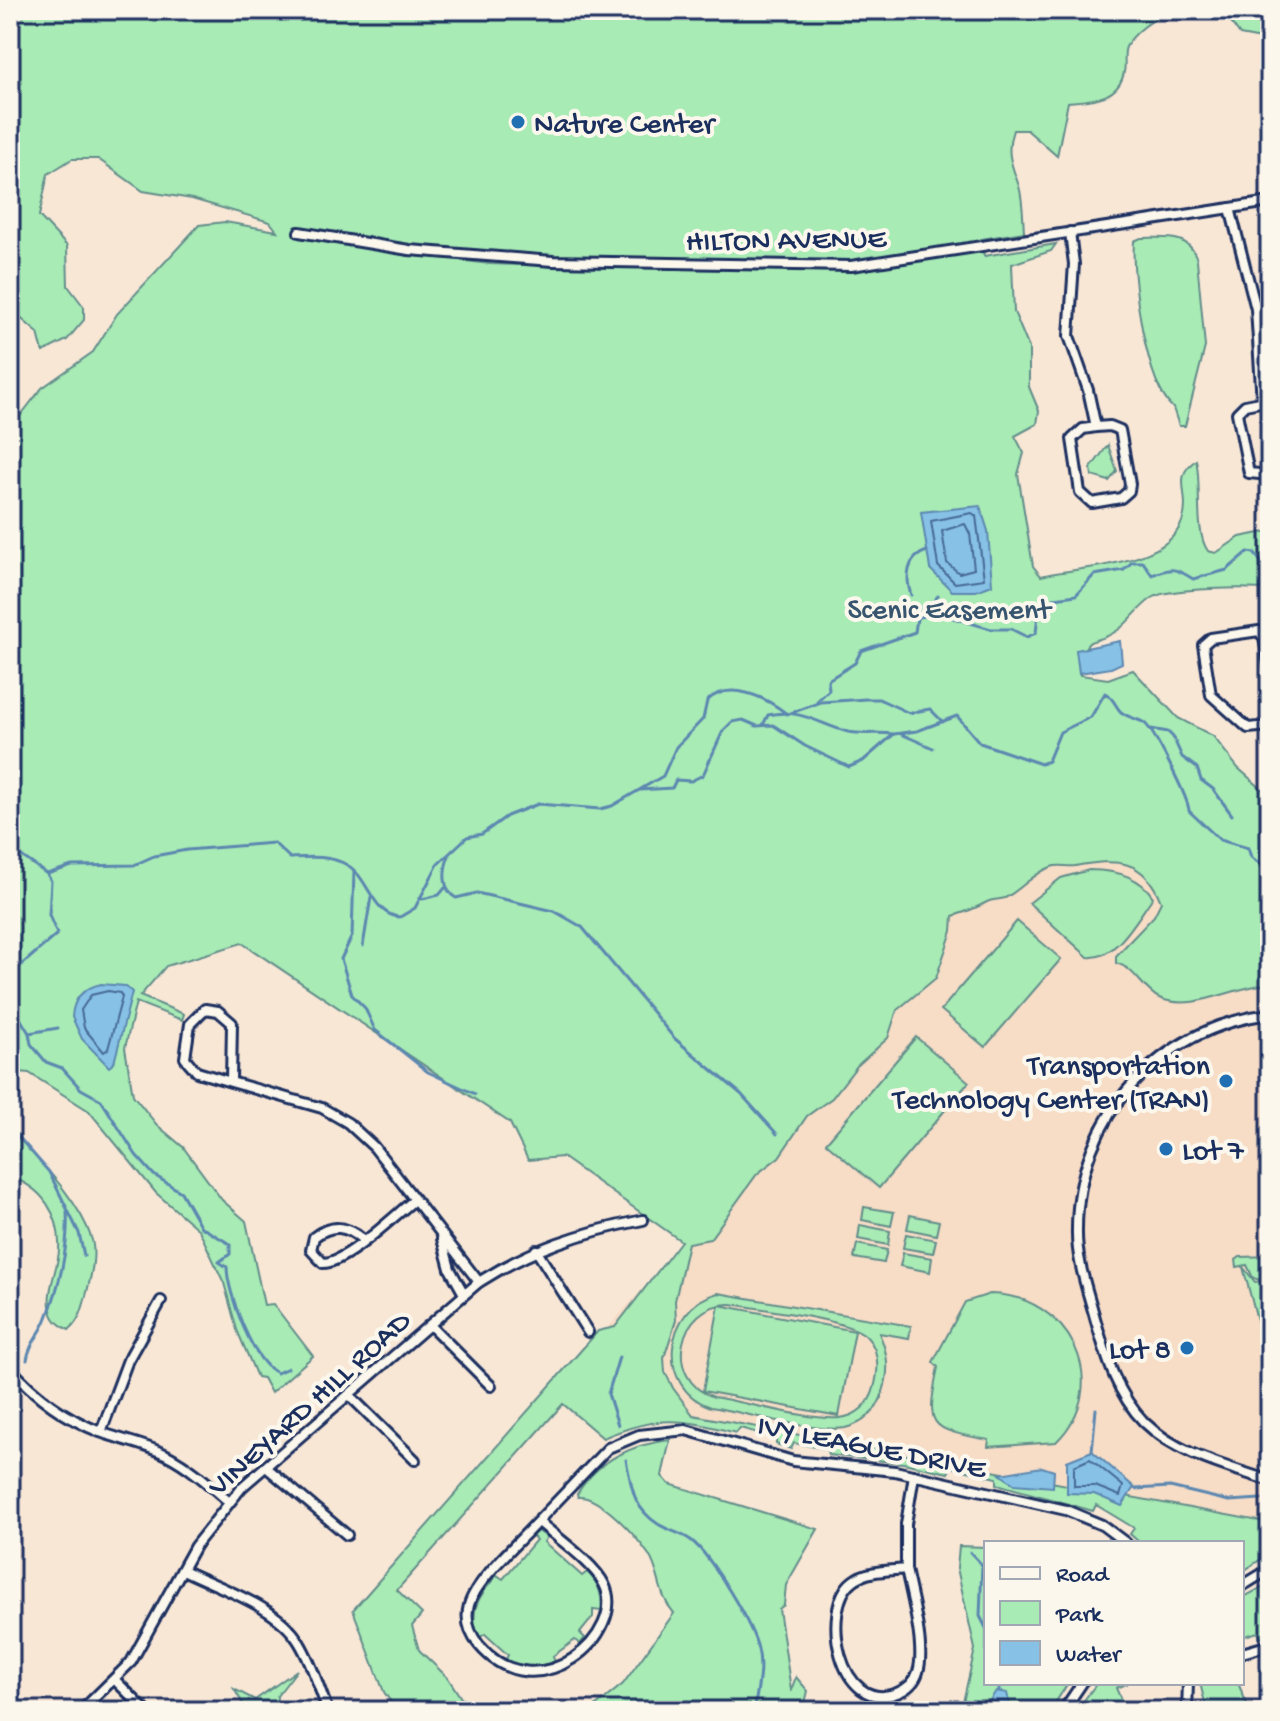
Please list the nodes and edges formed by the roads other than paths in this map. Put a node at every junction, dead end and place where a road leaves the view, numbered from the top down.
1 (1270, 202) edge
2 (1230, 208) junction
3 (299, 232) dead end
4 (1070, 232) junction
5 (1266, 401) edge
6 (1096, 427) junction
7 (1270, 475) edge
8 (1269, 654) edge
9 (1270, 670) edge
10 (1270, 726) edge
11 (1270, 1014) edge
12 (231, 1082) junction
13 (413, 1201) junction
14 (643, 1220) dead end
15 (441, 1238) junction
16 (363, 1240) junction
17 (536, 1250) junction
18 (479, 1282) junction
19 (464, 1294) junction
20 (161, 1301) dead end
21 (430, 1325) junction
22 (588, 1332) dead end
23 (10, 1368) edge
24 (491, 1386) dead end
25 (349, 1395) junction
26 (101, 1432) junction
27 (415, 1460) dead end
28 (266, 1467) junction
29 (914, 1475) junction
30 (1270, 1481) edge
31 (229, 1502) junction
32 (538, 1521) junction
33 (347, 1535) dead end
34 (1123, 1541) edge
35 (906, 1569) junction
36 (1270, 1569) edge
37 (183, 1570) junction
38 (1244, 1585) edge
39 (1270, 1645) edge
40 (1244, 1652) edge
41 (116, 1681) junction
42 (1081, 1685) edge
43 (1188, 1685) edge
44 (81, 1711) edge
45 (146, 1711) edge
46 (328, 1711) edge
47 (1063, 1711) edge
48 (1187, 1711) edge

1 - 2 street, HILTON AVENUE
2 - 4 street, HILTON AVENUE
2 - 5 street
3 - 4 street, HILTON AVENUE
4 - 6 street
5 - 7 street
6 - 6 street
8 - 9 street
8 - 10 street
11 - 30 street
12 - 12 street
12 - 13 street
13 - 15 street
13 - 16 street
14 - 17 street, VINEYARD HILL ROAD
15 - 18 street
15 - 19 street
16 - 16 street
17 - 18 street, VINEYARD HILL ROAD
17 - 22 street
18 - 19 street, VINEYARD HILL ROAD
19 - 21 street, VINEYARD HILL ROAD
20 - 26 street
21 - 24 street
21 - 25 street, VINEYARD HILL ROAD
23 - 26 street
25 - 27 street
25 - 28 street, VINEYARD HILL ROAD
26 - 31 street
28 - 31 street, VINEYARD HILL ROAD
28 - 33 street
29 - 32 street, IVY LEAGUE DRIVE
29 - 34 street, IVY LEAGUE DRIVE
29 - 35 street
31 - 37 street, VINEYARD HILL ROAD
32 - 32 street, IVY LEAGUE DRIVE
35 - 35 street
36 - 38 street
37 - 41 street, VINEYARD HILL ROAD
37 - 46 street
39 - 40 street
41 - 44 street, VINEYARD HILL ROAD
41 - 45 street
42 - 47 street
43 - 48 street

